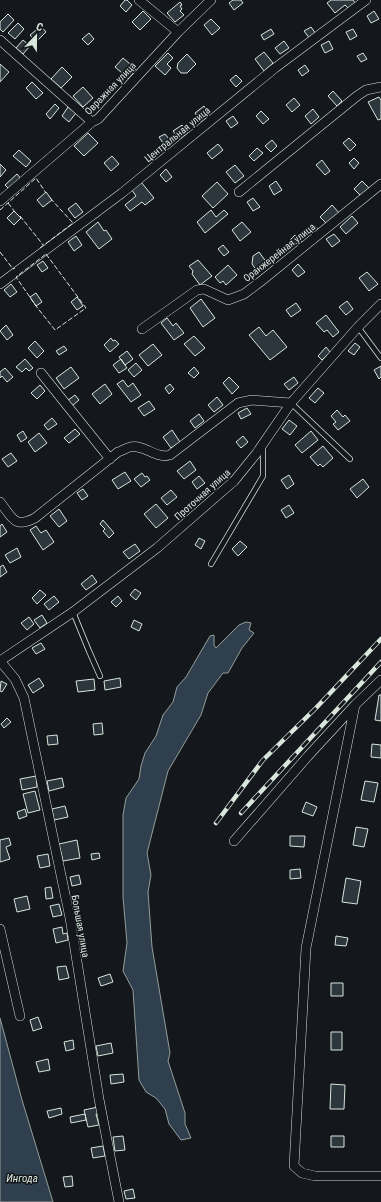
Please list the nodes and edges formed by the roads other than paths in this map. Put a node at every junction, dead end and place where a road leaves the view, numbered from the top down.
1 (139, 0) edge
2 (211, 0) edge
3 (366, 0) edge
4 (178, 32) junction
5 (0, 40) edge
6 (381, 86) edge
7 (92, 122) junction
8 (381, 184) edge
9 (239, 192) dead end
10 (1, 198) edge
11 (0, 284) edge
12 (381, 304) edge
13 (358, 327) junction
14 (142, 329) dead end
15 (381, 358) edge
16 (41, 373) dead end
17 (291, 403) junction
18 (263, 444) junction
19 (110, 459) junction
20 (350, 459) dead end
21 (0, 502) edge
22 (211, 564) dead end
23 (74, 612) junction
24 (0, 661) edge
25 (100, 676) dead end
26 (381, 680) edge
27 (355, 705) junction
28 (234, 841) dead end
29 (0, 929) edge
30 (20, 1016) dead end
31 (381, 1176) edge
32 (119, 1202) edge

1 - 4 street
2 - 4 street, Овражная улица
3 - 11 street, Центральная улица
4 - 7 street, Овражная улица
5 - 7 street
6 - 9 street
7 - 10 street, Овражная улица
8 - 14 street, Оранжерейная улица
12 - 13 street, Проточная улица
13 - 15 lane
13 - 17 street, Проточная улица
16 - 19 street
17 - 18 street, Проточная улица
17 - 19 street
17 - 20 lane
18 - 22 lane
18 - 23 street, Проточная улица
19 - 21 street
23 - 24 street, Проточная улица
23 - 25 lane
24 - 32 street, Большая улица
26 - 27 street
27 - 28 street
27 - 31 street
29 - 30 street

